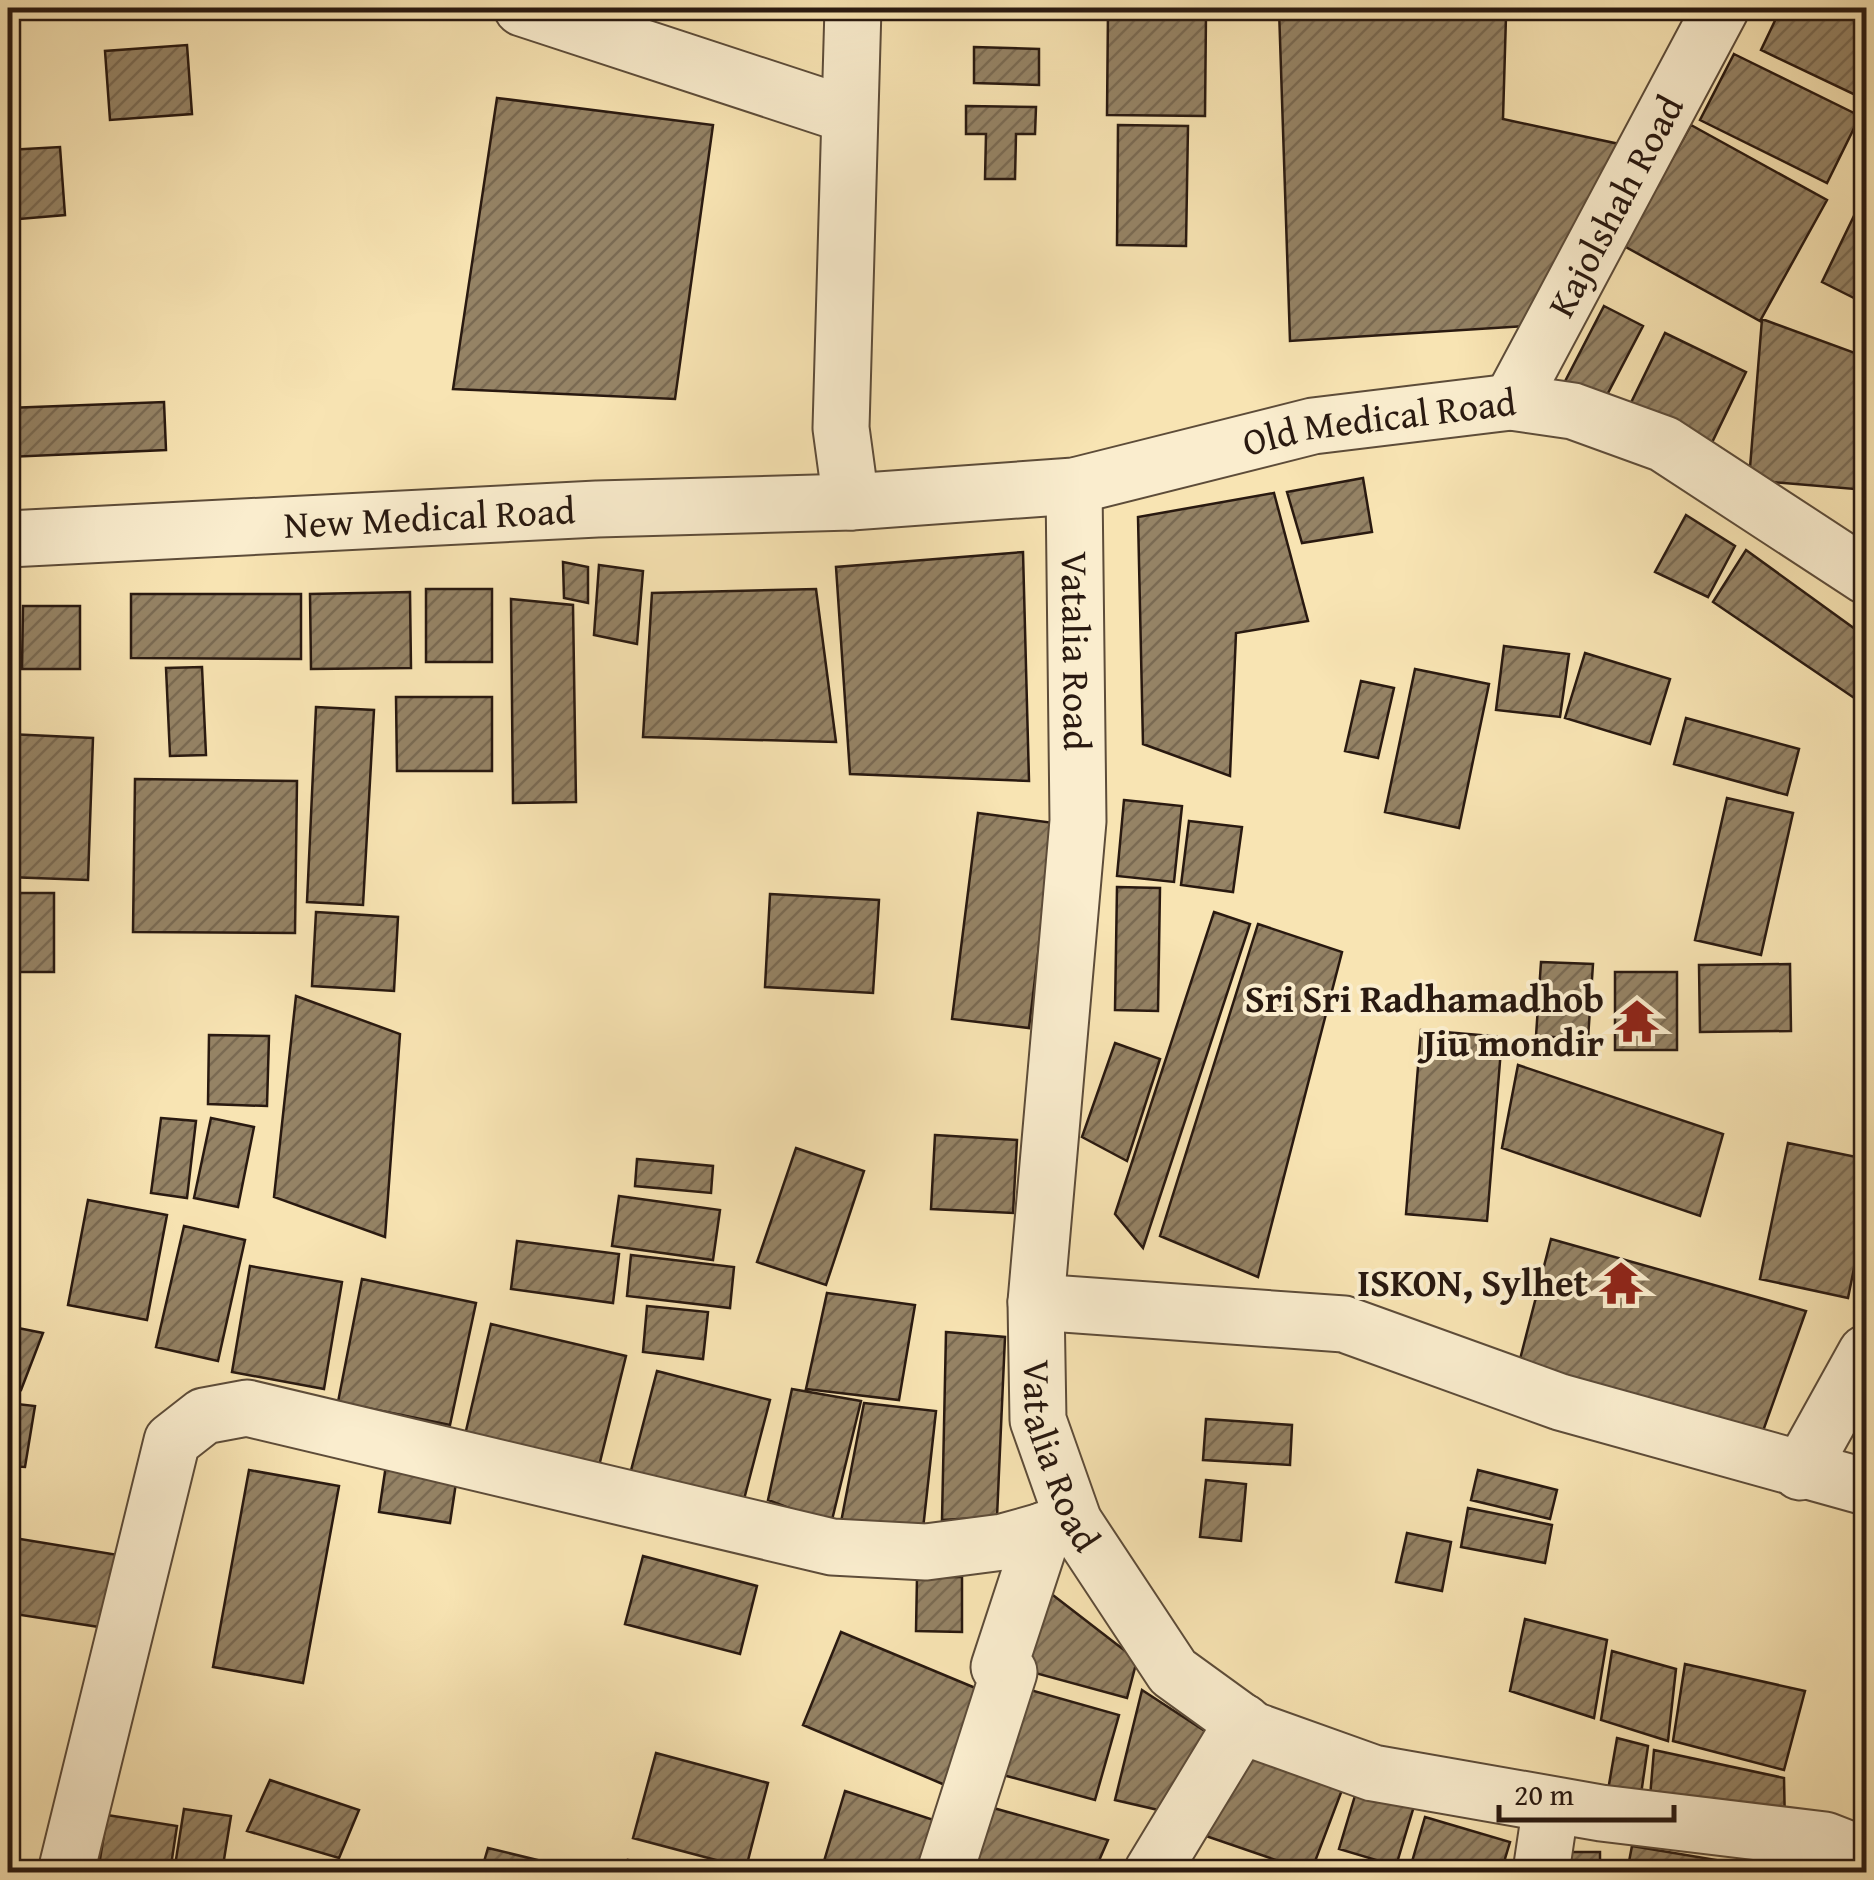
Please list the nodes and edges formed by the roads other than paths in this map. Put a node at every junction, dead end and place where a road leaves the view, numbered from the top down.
1 (522, 8) edge
2 (853, 8) edge
3 (1721, 8) edge
4 (848, 115) junction
5 (1511, 402) junction
6 (1074, 486) junction
7 (851, 502) junction
8 (8, 539) edge
9 (1866, 576) edge
10 (1036, 1302) junction
11 (1866, 1352) edge
12 (1800, 1472) junction
13 (1866, 1488) edge
14 (1059, 1526) junction
15 (1243, 1722) junction
16 (1551, 1804) junction
17 (1866, 1856) edge
18 (66, 1872) edge
19 (945, 1872) edge
20 (1152, 1872) edge
21 (1541, 1872) edge

1 - 4 street
2 - 4 street
3 - 5 street, Kajolshah Road
4 - 7 street
5 - 6 street, Old Medical Road
5 - 9 street, Old Medical Road
6 - 7 street, Old Medical Road
6 - 10 street, Vatalia Road
7 - 8 street, New Medical Road
10 - 12 street
10 - 14 street, Vatalia Road
11 - 12 street
12 - 13 street
14 - 15 street, Vatalia Road
14 - 18 street
14 - 19 street
15 - 16 street, Vatalia Road
15 - 20 street
16 - 17 street, Vatalia Road
16 - 21 street

